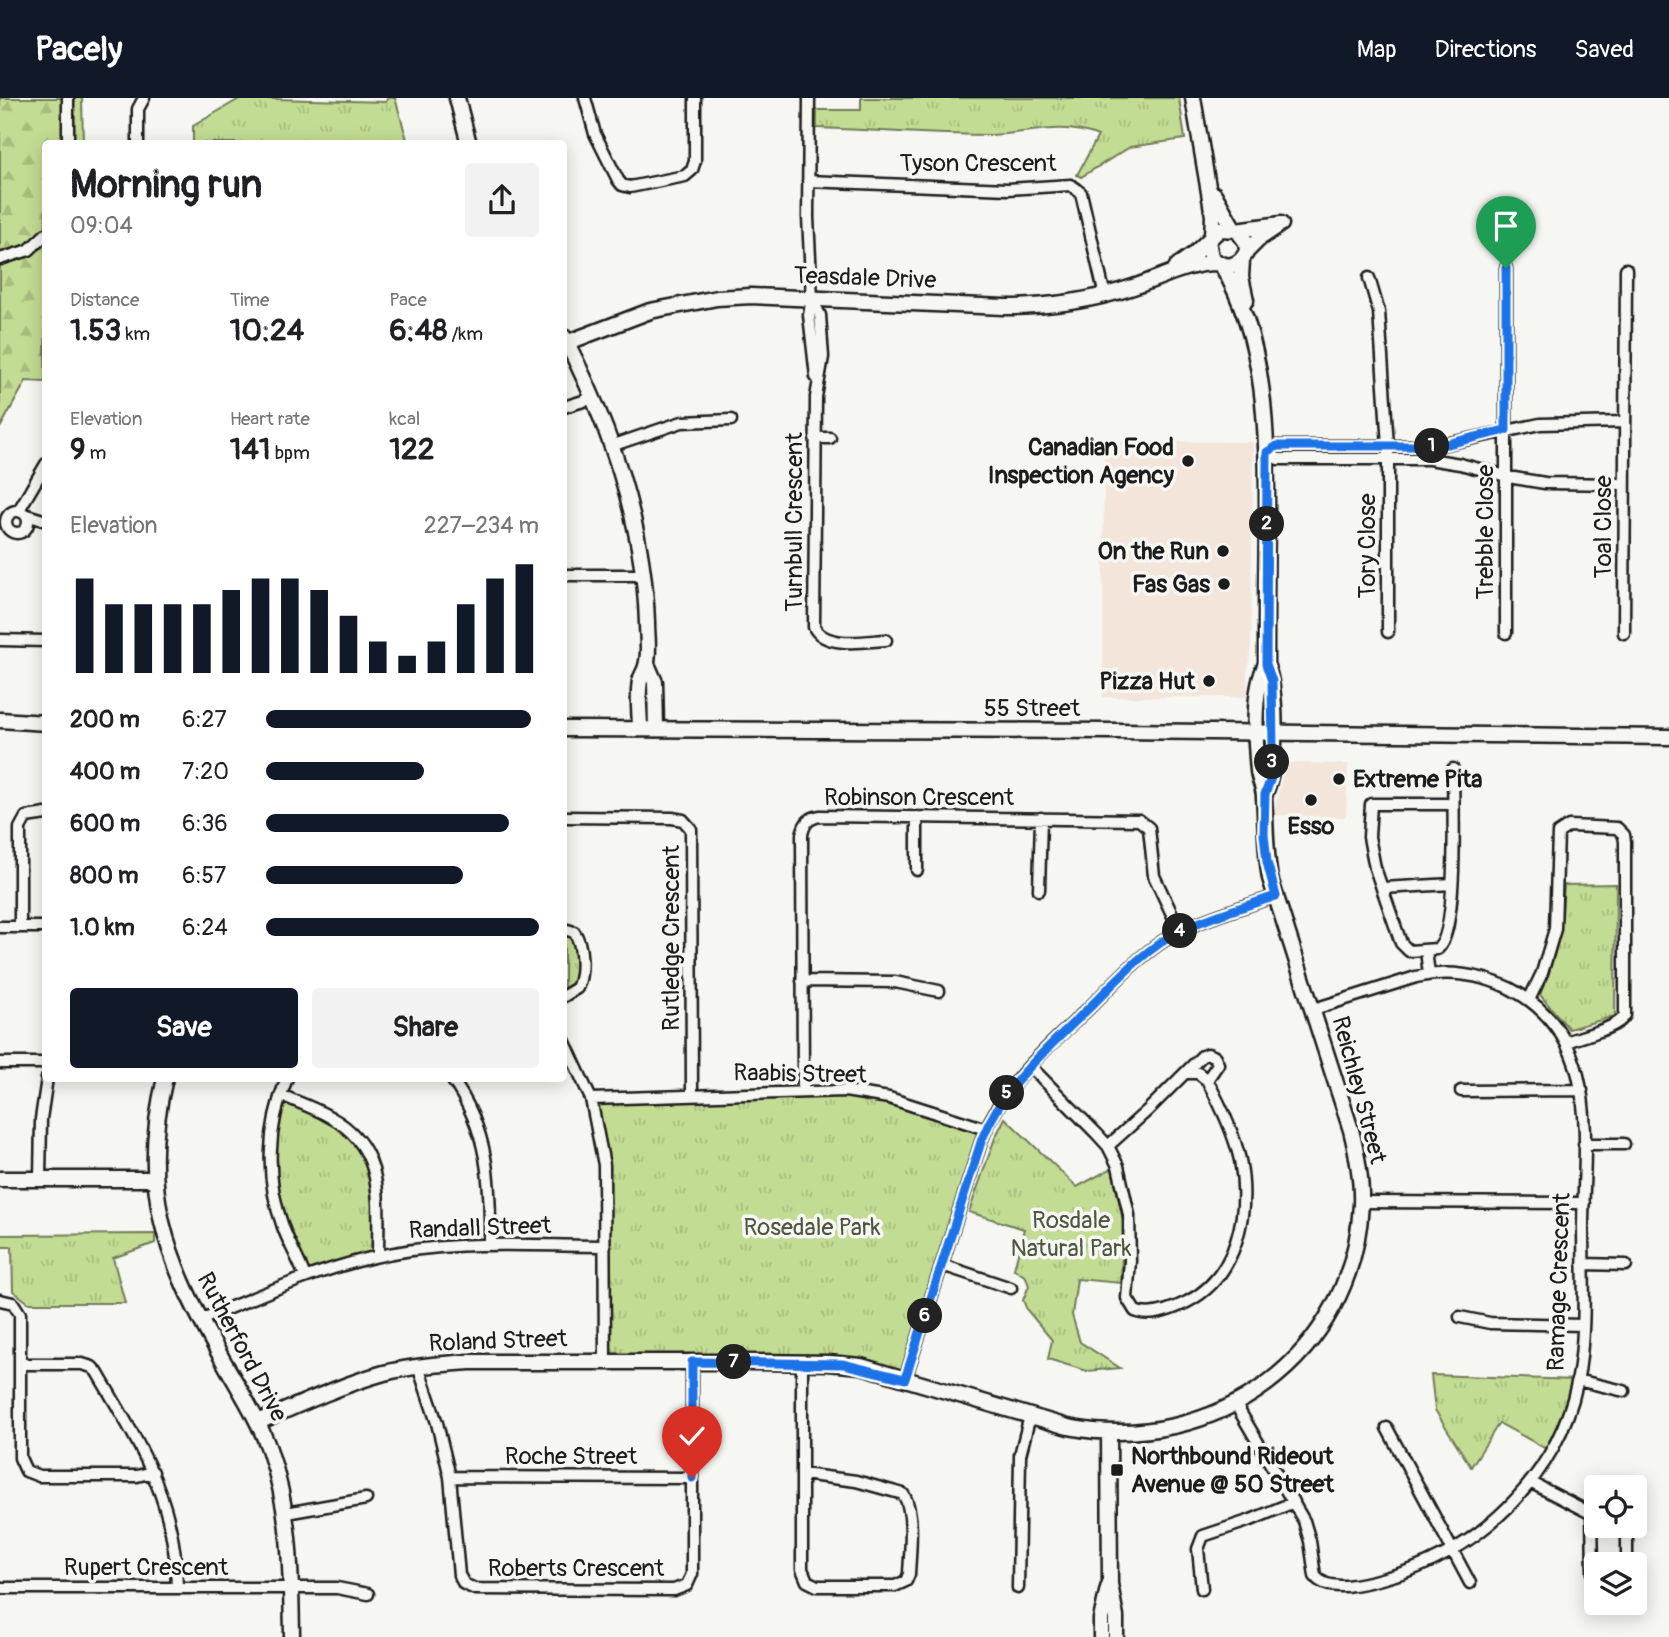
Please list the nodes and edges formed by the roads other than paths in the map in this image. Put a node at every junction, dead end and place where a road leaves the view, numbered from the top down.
1 (68, 98) edge
2 (144, 98) edge
3 (457, 98) edge
4 (586, 98) edge
5 (695, 98) edge
6 (808, 98) edge
7 (1193, 98) edge
8 (68, 140) edge
9 (138, 140) edge
10 (468, 140) edge
11 (808, 181) junction
12 (1208, 184) junction
13 (1236, 230) junction
14 (42, 238) edge
15 (1210, 238) junction
16 (1245, 256) junction
17 (0, 259) edge
18 (1219, 264) junction
19 (1506, 268) dead end
20 (1626, 269) dead end
21 (1164, 275) junction
22 (1369, 278) dead end
23 (1105, 296) junction
24 (812, 299) junction
25 (1248, 319) junction
26 (567, 339) edge
27 (567, 344) edge
28 (593, 398) junction
29 (567, 406) edge
30 (731, 421) dead end
31 (1624, 422) junction
32 (1506, 430) junction
33 (815, 438) junction
34 (830, 438) dead end
35 (1447, 444) junction
36 (611, 446) junction
37 (1328, 446) junction
38 (1388, 446) junction
39 (1267, 452) junction
40 (1328, 459) junction
41 (1388, 459) junction
42 (1446, 461) junction
43 (42, 472) edge
44 (1506, 475) junction
45 (1624, 484) junction
46 (42, 520) edge
47 (567, 575) edge
48 (643, 575) junction
49 (1388, 632) dead end
50 (1506, 633) dead end
51 (1624, 633) dead end
52 (0, 640) edge
53 (886, 640) dead end
54 (42, 641) edge
55 (647, 664) junction
56 (1266, 664) junction
57 (0, 720) edge
58 (42, 724) edge
59 (42, 724) edge
60 (0, 727) edge
61 (567, 729) edge
62 (640, 729) junction
63 (656, 730) junction
64 (1257, 734) junction
65 (1273, 734) junction
66 (1669, 737) edge
67 (1453, 769) dead end
68 (1265, 794) junction
69 (1453, 804) junction
70 (42, 815) edge
71 (567, 817) edge
72 (916, 817) junction
73 (1041, 818) junction
74 (917, 870) dead end
75 (1452, 884) junction
76 (1383, 888) junction
77 (1040, 890) dead end
78 (1276, 896) junction
79 (0, 927) edge
80 (20, 927) junction
81 (42, 927) edge
82 (567, 930) edge
83 (1180, 931) junction
84 (1426, 951) junction
85 (1429, 974) junction
86 (802, 981) junction
87 (939, 991) dead end
88 (567, 994) edge
89 (1529, 1000) junction
90 (1314, 1009) junction
91 (1566, 1042) junction
92 (567, 1046) edge
93 (0, 1063) edge
94 (42, 1063) edge
95 (1030, 1066) junction
96 (1187, 1073) junction
97 (1207, 1080) junction
98 (46, 1082) edge
99 (164, 1082) edge
100 (286, 1082) edge
101 (453, 1082) edge
102 (1583, 1090) junction
103 (803, 1091) junction
104 (1461, 1091) dead end
105 (692, 1095) junction
106 (281, 1096) junction
107 (591, 1099) junction
108 (986, 1129) junction
109 (1584, 1144) junction
110 (1625, 1144) dead end
111 (1108, 1146) junction
112 (0, 1179) edge
113 (40, 1179) junction
114 (155, 1179) junction
115 (1361, 1202) junction
116 (1584, 1203) junction
117 (490, 1245) junction
118 (605, 1246) junction
119 (378, 1256) junction
120 (1583, 1264) junction
121 (942, 1265) junction
122 (1626, 1265) dead end
123 (306, 1277) junction
124 (1011, 1287) dead end
125 (0, 1300) edge
126 (1460, 1317) dead end
127 (200, 1320) junction
128 (1583, 1325) junction
129 (606, 1362) junction
130 (692, 1362) junction
131 (749, 1362) joint
132 (802, 1363) junction
133 (21, 1364) junction
134 (418, 1366) junction
135 (905, 1379) junction
136 (1577, 1380) junction
137 (1623, 1391) dead end
138 (1236, 1405) junction
139 (1030, 1416) junction
140 (258, 1422) junction
141 (1387, 1428) dead end
142 (1109, 1433) junction
143 (153, 1472) junction
144 (802, 1475) junction
145 (450, 1477) junction
146 (692, 1478) junction
147 (1530, 1482) junction
148 (366, 1499) dead end
149 (1294, 1502) junction
150 (1584, 1510) edge
151 (286, 1513) junction
152 (1453, 1550) junction
153 (1470, 1583) dead end
154 (1110, 1584) junction
155 (0, 1588) edge
156 (177, 1588) junction
157 (292, 1588) junction
158 (1018, 1588) dead end
159 (1202, 1589) dead end
160 (368, 1594) dead end
161 (292, 1637) edge
162 (1101, 1637) edge
163 (1116, 1637) edge

1 - 8 street
2 - 9 street
3 - 10 street
4 - 5 street
6 - 11 street, Turnbull Crescent
7 - 12 street
11 - 23 street, Tyson Crescent
11 - 24 street, Turnbull Crescent
12 - 13 street
12 - 15 street
13 - 15 street
13 - 16 street
13 - 16 street
14 - 17 street
15 - 18 street
15 - 21 street, Teasdale Drive
16 - 18 street
16 - 25 street
18 - 21 street, Teasdale Drive
18 - 25 street
19 - 32 street, Trebble Close
20 - 31 street, Toal Close
21 - 23 street, Teasdale Drive
22 - 38 street, Tory Close
23 - 24 street, Teasdale Drive
24 - 26 street, Teasdale Drive
24 - 33 street, Turnbull Crescent
25 - 39 street
27 - 28 street
28 - 29 street
28 - 36 street
30 - 36 street
31 - 32 street
31 - 45 street, Toal Close
32 - 35 street
32 - 44 street, Trebble Close
33 - 34 street
33 - 53 street, Turnbull Crescent
35 - 38 street
35 - 42 street
36 - 48 street
37 - 38 street
37 - 39 street
37 - 40 street
38 - 41 street, Tory Close
39 - 40 street
39 - 56 street
40 - 41 street
41 - 42 street
41 - 49 street, Tory Close
42 - 44 street
43 - 46 street
44 - 45 street
44 - 50 street, Trebble Close
45 - 51 street, Toal Close
47 - 48 street
48 - 55 street
52 - 54 street
55 - 62 street
55 - 63 street
56 - 64 street, Reichley Street
56 - 65 street, Reichley Street
57 - 58 street
59 - 60 street
61 - 62 street, 55 Street
62 - 63 street, 55 Street
63 - 64 street, 55 Street
64 - 65 street, 55 Street
64 - 68 street, Reichley Street
65 - 66 street, 55 Street
65 - 68 street, Reichley Street
67 - 69 street
68 - 78 street, Reichley Street
69 - 75 street
69 - 76 street
70 - 80 street
71 - 105 street, Rutledge Crescent
72 - 73 street, Robinson Crescent
72 - 74 street
72 - 86 street, Robinson Crescent
73 - 77 street
73 - 83 street, Robinson Crescent
75 - 76 street
75 - 84 street
76 - 84 street
78 - 83 street
78 - 90 street, Reichley Street
79 - 80 street
80 - 81 street
82 - 88 street
83 - 95 street
84 - 85 street
85 - 89 street, Ramage Crescent
85 - 90 street, Ramage Crescent
86 - 87 street
86 - 103 street, Robinson Crescent
89 - 91 street, Ramage Crescent
89 - 91 street
90 - 115 street, Reichley Street
91 - 102 street, Ramage Crescent
92 - 107 street
93 - 94 street
95 - 108 street
95 - 111 street
96 - 97 street
96 - 97 street
96 - 111 street
97 - 111 street
98 - 113 street
99 - 114 street, Rutherford Drive
100 - 106 street
101 - 117 street
102 - 104 street
102 - 109 street, Ramage Crescent
103 - 105 street, Raabis Street
103 - 108 street, Raabis Street
105 - 107 street, Raabis Street
106 - 119 street
106 - 123 street
107 - 118 street
108 - 121 street
109 - 110 street
109 - 116 street, Ramage Crescent
112 - 113 street
113 - 114 street
114 - 127 street, Rutherford Drive
115 - 116 street
115 - 138 street, Reichley Street
116 - 120 street, Ramage Crescent
117 - 118 street, Randall Street
117 - 119 street, Randall Street
118 - 129 street
119 - 123 street, Randall Street
120 - 122 street
120 - 128 street, Ramage Crescent
121 - 124 street
121 - 135 street
123 - 127 street, Randall Street
125 - 133 street
126 - 128 street
127 - 140 street, Rutherford Drive
128 - 136 street, Ramage Crescent
129 - 130 street, Roland Street
129 - 134 street, Roland Street
130 - 131 street, Roland Street
130 - 146 street, Roberts Crescent
131 - 132 street, Reichley Street
132 - 135 street, Reichley Street
132 - 144 street
133 - 143 street
133 - 143 street
134 - 140 street, Roland Street
134 - 145 street, Roberts Crescent
135 - 139 street, Reichley Street
136 - 137 street
136 - 147 street, Ramage Crescent
138 - 142 street, Reichley Street
138 - 149 street, Ramage Crescent
139 - 142 street, Reichley Street
139 - 158 street
140 - 151 street, Rutherford Drive
141 - 152 street
142 - 154 street
143 - 156 street
144 - 144 street
145 - 146 street, Roche Street
145 - 146 street, Roberts Crescent
147 - 150 street
147 - 152 street, Ramage Crescent
148 - 151 street
149 - 152 street, Ramage Crescent
149 - 159 street
151 - 157 street, Rutherford Drive
152 - 153 street
154 - 162 street
154 - 163 street
155 - 156 street, Rupert Crescent
156 - 157 street, Rupert Crescent
157 - 160 street, Rupert Crescent
157 - 161 street, Rutherford Drive

